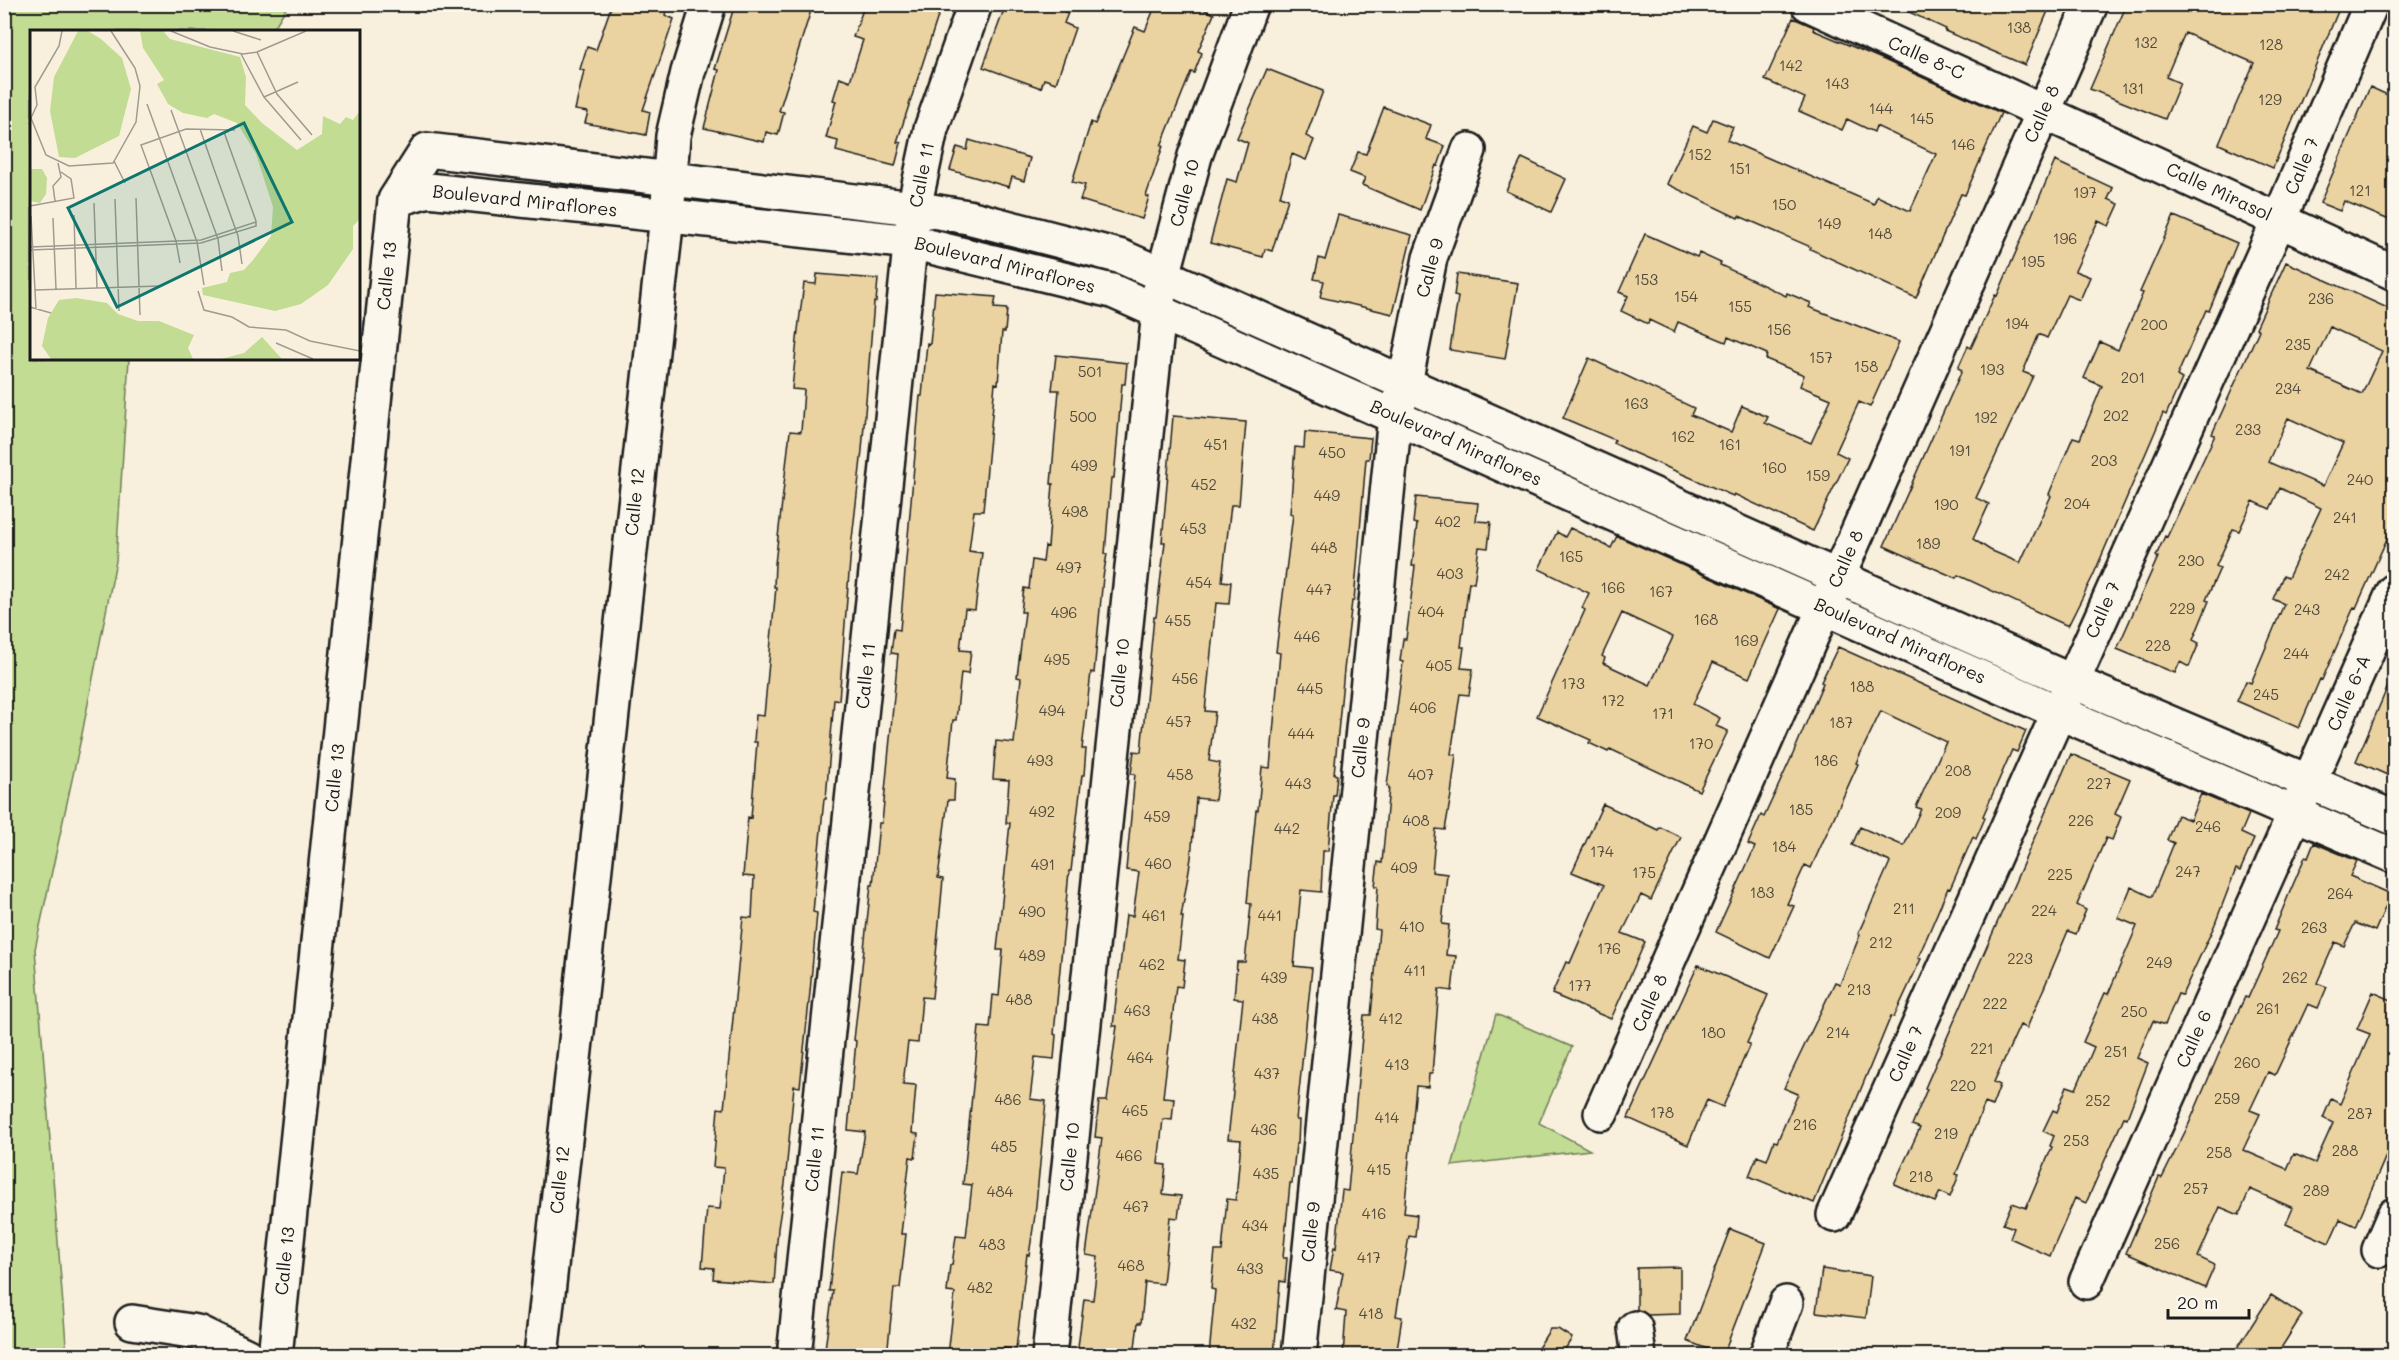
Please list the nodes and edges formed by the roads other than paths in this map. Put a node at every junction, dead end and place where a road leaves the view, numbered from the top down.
1 (709, 4) edge
2 (975, 4) edge
3 (1251, 4) edge
4 (1808, 4) edge
5 (2091, 4) edge
6 (2372, 4) edge
7 (2044, 111) junction
8 (1469, 150) dead end
9 (670, 178) junction
10 (395, 200) junction
11 (914, 208) junction
12 (667, 216) junction
13 (2279, 220) junction
14 (911, 242) junction
15 (2394, 273) edge
16 (1163, 274) junction
17 (1159, 311) junction
18 (1405, 383) junction
19 (1395, 416) junction
20 (1838, 576) junction
21 (2394, 591) edge
22 (1824, 608) junction
23 (2071, 681) junction
24 (2058, 712) junction
25 (2303, 796) junction
26 (2394, 818) edge
27 (2394, 856) edge
28 (1601, 1113) dead end
29 (1834, 1215) dead end
30 (2394, 1215) edge
31 (2379, 1250) dead end
32 (2086, 1282) dead end
33 (1786, 1303) dead end
34 (132, 1322) dead end
35 (247, 1356) edge
36 (275, 1356) edge
37 (541, 1356) edge
38 (794, 1356) edge
39 (1049, 1356) edge
40 (1299, 1356) edge
41 (1766, 1356) edge

1 - 9 street, Calle 12
2 - 11 street, Calle 11
3 - 16 street, Calle 10
4 - 7 street, Calle 8-C
5 - 7 street, Calle 8
6 - 13 street, Calle 7
7 - 13 street, Calle Mirasol
7 - 20 street, Calle 8
8 - 18 street, Calle 9
9 - 10 street, Boulevard Miraflores
9 - 11 street, Boulevard Miraflores
9 - 12 street, Calle 12
10 - 12 street, Boulevard Miraflores
10 - 36 street, Calle 13
11 - 14 street, Calle 11
11 - 16 street, Boulevard Miraflores
12 - 14 street, Boulevard Miraflores
12 - 37 street, Calle 12
13 - 15 street, Calle Mirasol
13 - 23 street, Calle 7
14 - 17 street, Boulevard Miraflores
14 - 38 street, Calle 11
16 - 17 street, Calle 10
16 - 18 street, Boulevard Miraflores
17 - 19 street, Boulevard Miraflores
17 - 39 street, Calle 10
18 - 19 street, Calle 9
18 - 20 street, Boulevard Miraflores
19 - 22 street, Boulevard Miraflores
19 - 40 street, Calle 9
20 - 22 street, Calle 8
20 - 23 street, Boulevard Miraflores
21 - 25 street, Calle 6-A
22 - 24 street, Boulevard Miraflores
22 - 28 street, Calle 8
23 - 24 street, Calle 7
23 - 25 street, Boulevard Miraflores
24 - 25 street, Boulevard Miraflores
24 - 29 street, Calle 7
25 - 26 street, Boulevard Miraflores
25 - 27 street, Boulevard Miraflores
25 - 32 street, Calle 6
30 - 31 street
33 - 41 street
34 - 35 street

